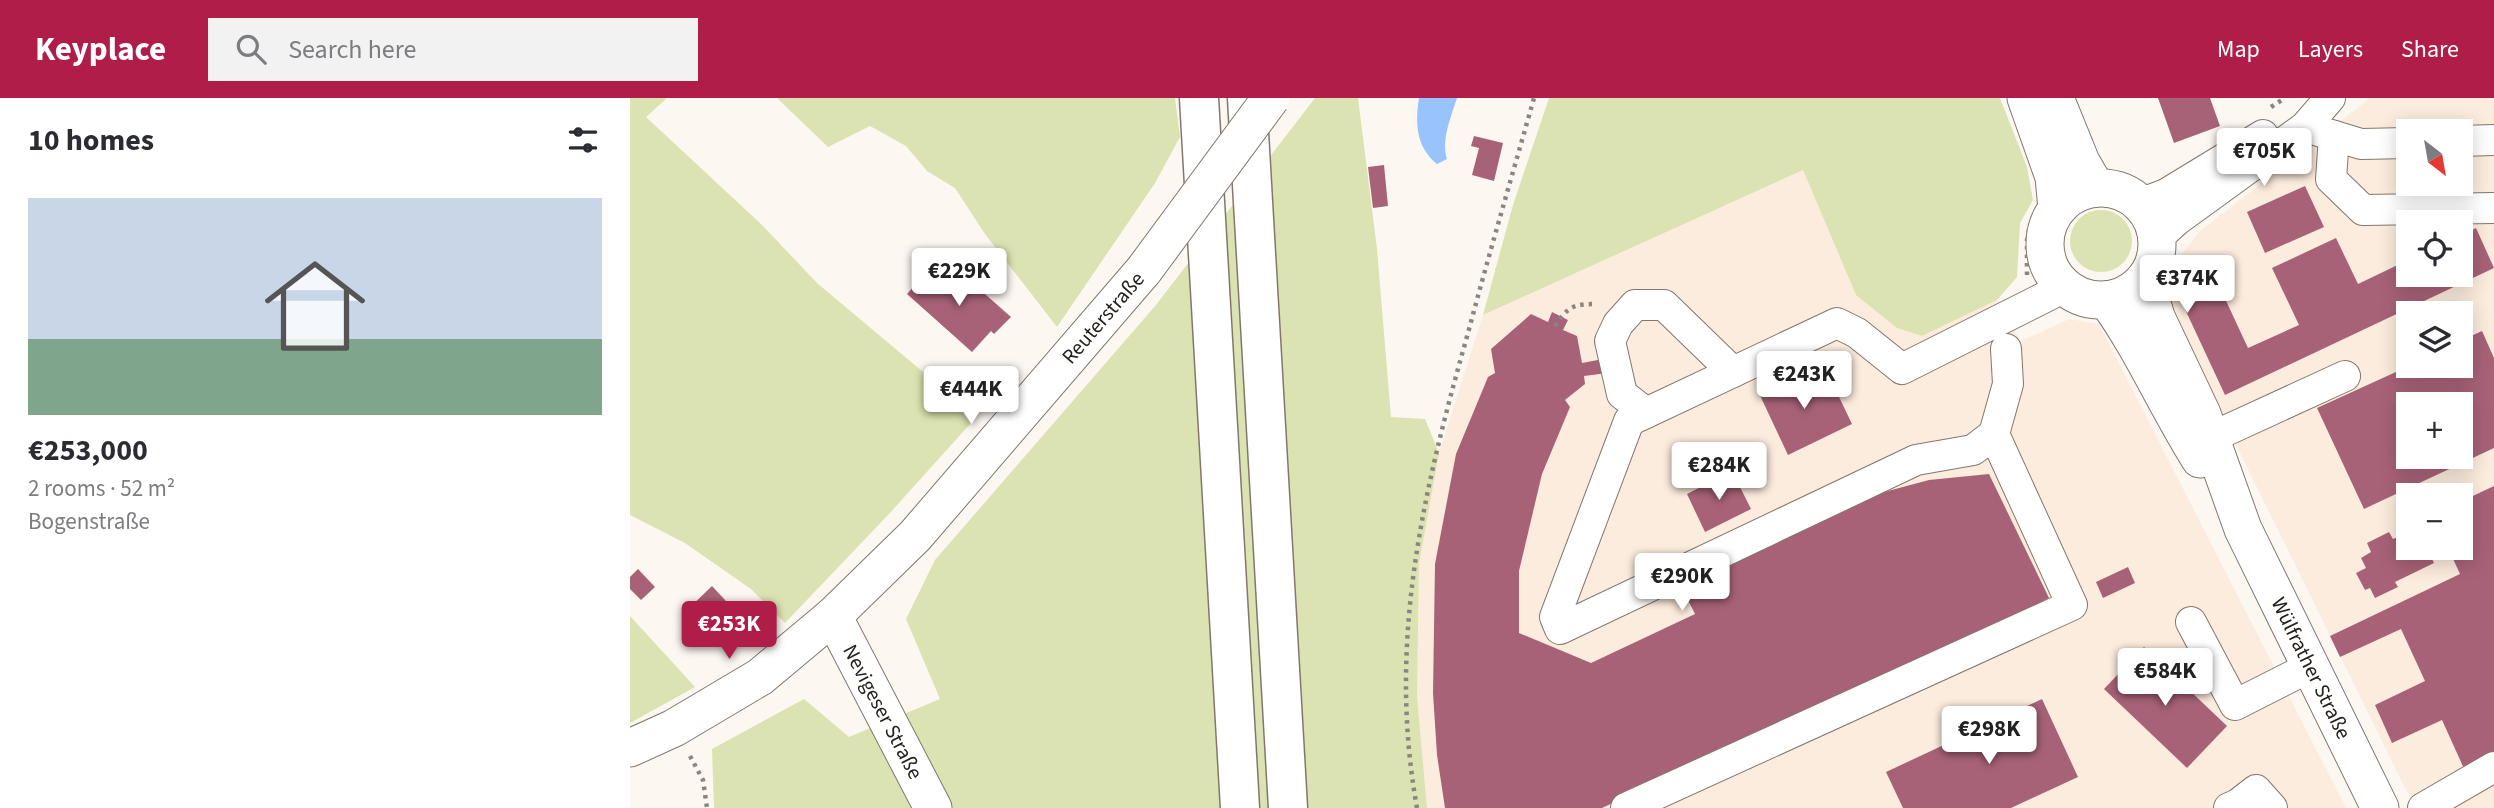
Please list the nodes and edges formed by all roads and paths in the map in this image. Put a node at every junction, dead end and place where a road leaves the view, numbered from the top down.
1 (1199, 98) edge
2 (1247, 98) edge
3 (1271, 98) edge
4 (1534, 98) edge
5 (2026, 98) edge
6 (2055, 98) edge
7 (2328, 98) edge
8 (2305, 127) junction
9 (2334, 136) junction
10 (2494, 140) edge
11 (2473, 141) edge
12 (2396, 144) edge
13 (2096, 188) junction
14 (2137, 201) junction
15 (2494, 208) edge
16 (2044, 215) junction
17 (2157, 238) junction
18 (2145, 279) junction
19 (2024, 284) dead end
20 (2065, 287) junction
21 (2107, 300) junction
22 (2006, 349) dead end
23 (1733, 372) junction
24 (2345, 376) dead end
25 (1646, 413) junction
26 (1994, 434) junction
27 (2210, 438) junction
28 (2243, 528) junction
29 (832, 616) junction
30 (2191, 622) dead end
31 (2310, 667) junction
32 (674, 728) junction
33 (630, 748) edge
34 (2494, 768) edge
35 (707, 808) edge
36 (933, 808) edge
37 (1240, 808) edge
38 (1288, 808) edge
39 (1418, 808) edge
40 (1626, 808) edge
41 (2229, 808) edge
42 (2272, 808) edge
43 (2380, 808) edge
44 (2423, 808) edge

1 - 37 highway
2 - 38 highway
3 - 29 main road, Reuterstraße, bridge
4 - 39 path
5 - 16 main road
6 - 13 main road
7 - 8 street
7 - 14 street
8 - 9 street
8 - 17 street
9 - 12 street
9 - 15 street
10 - 11 street
13 - 14 main road
13 - 16 main road
14 - 17 main road
16 - 19 path
16 - 20 main road
17 - 18 main road
18 - 21 main road
18 - 27 main road, Wülfrather Straße
20 - 21 main road
20 - 23 street
21 - 28 main road, Wülfrather Straße
22 - 26 street
23 - 25 street
23 - 25 street
24 - 27 street
25 - 26 street
26 - 40 street
27 - 28 main road, Wülfrather Straße
28 - 31 main road, Wülfrather Straße
29 - 32 main road, Reuterstraße
29 - 36 main road, Nevigeser Straße
30 - 31 street
31 - 43 main road, Wülfrather Straße
32 - 33 main road, Reuterstraße
32 - 35 path
34 - 44 street
41 - 42 street

